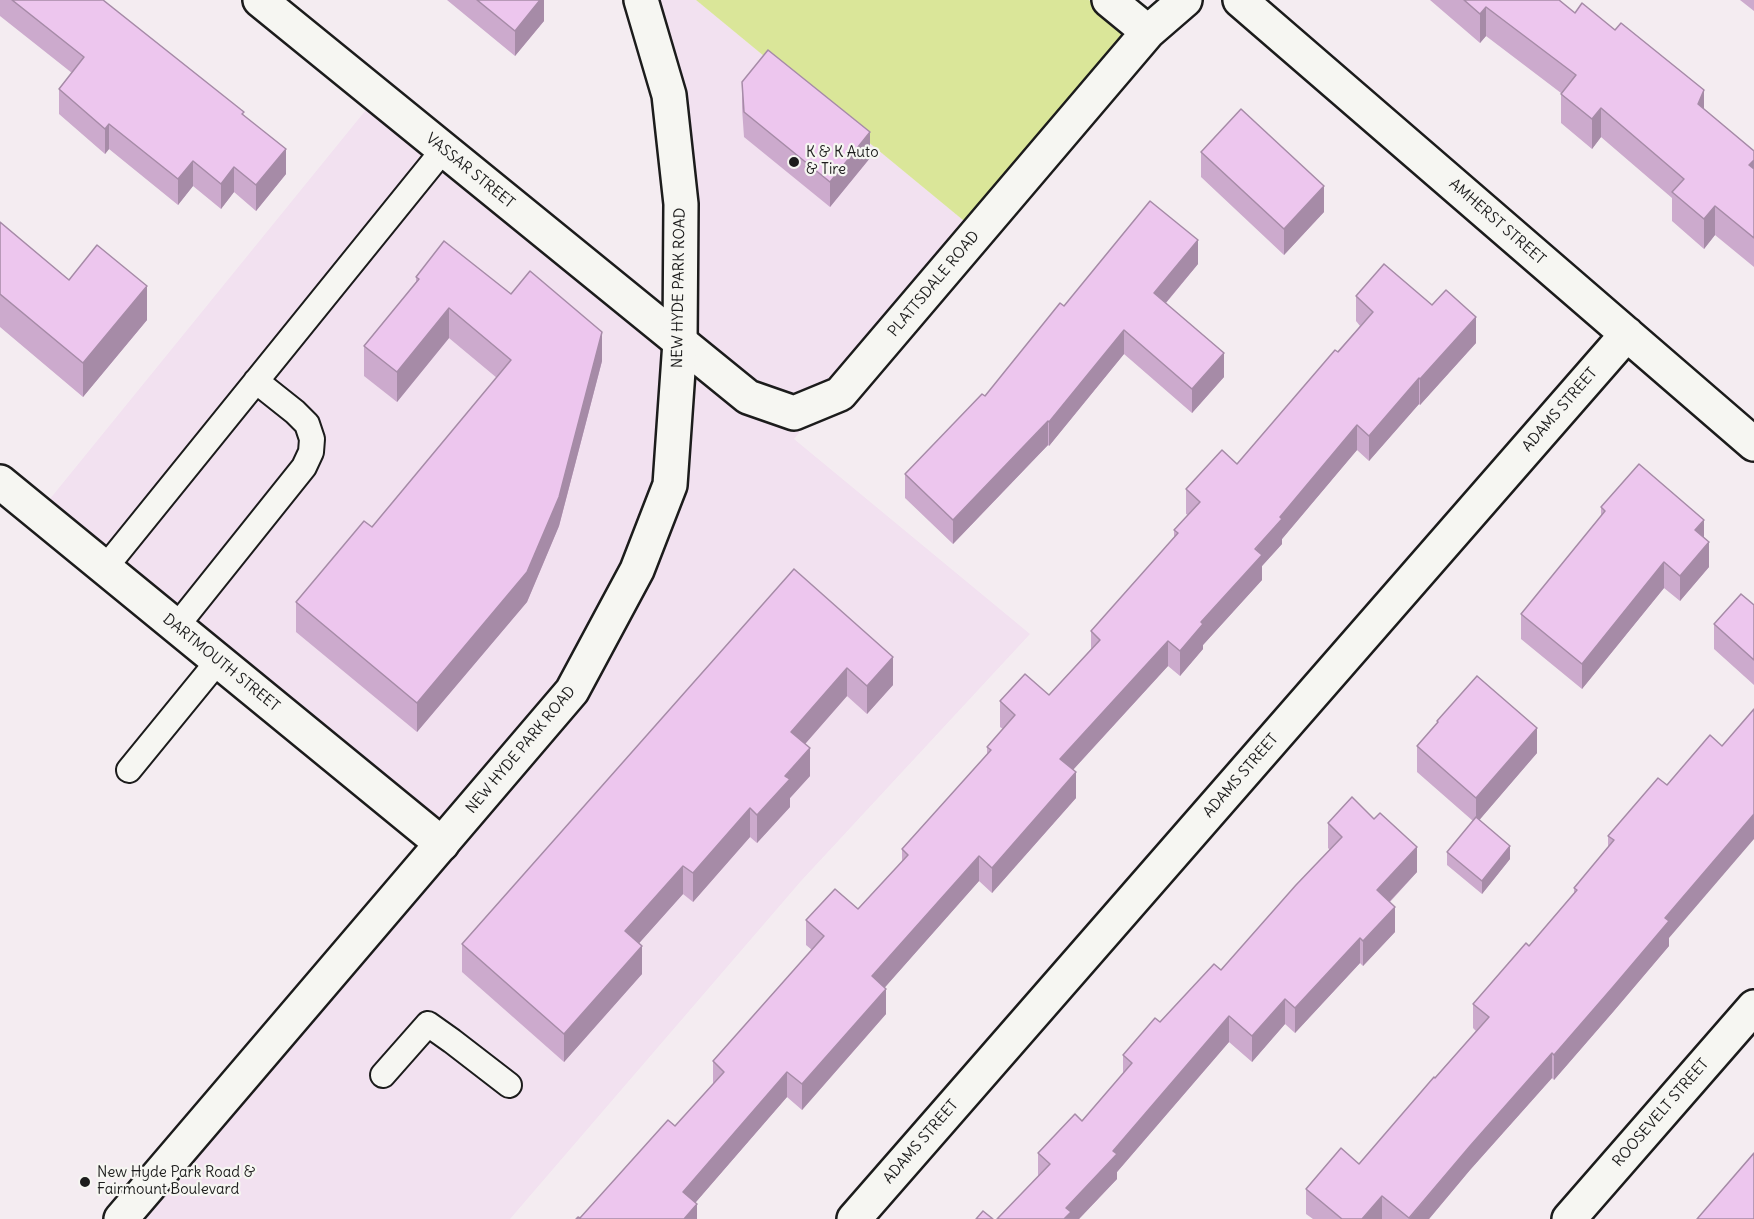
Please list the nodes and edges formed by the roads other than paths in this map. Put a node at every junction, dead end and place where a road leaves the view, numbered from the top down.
1 (260, 0) edge
2 (641, 0) edge
3 (1109, 0) edge
4 (1185, 0) edge
5 (1240, 0) edge
6 (1148, 32) junction
7 (444, 150) junction
8 (1627, 334) junction
9 (680, 342) junction
10 (256, 381) junction
11 (1754, 444) edge
12 (0, 482) edge
13 (105, 568) junction
14 (176, 627) junction
15 (218, 661) junction
16 (129, 770) dead end
17 (442, 844) junction
18 (1754, 1007) edge
19 (383, 1075) dead end
20 (509, 1086) dead end
21 (121, 1219) edge
22 (854, 1219) edge
23 (1569, 1219) edge

1 - 7 street, VASSAR STREET
2 - 9 street, NEW HYDE PARK ROAD
3 - 6 street
4 - 6 street
5 - 8 street, AMHERST STREET
6 - 9 street, PLATTSDALE ROAD
7 - 9 street, VASSAR STREET
7 - 10 lane
8 - 11 street, AMHERST STREET
8 - 22 street, ADAMS STREET
9 - 17 street, NEW HYDE PARK ROAD
10 - 13 lane
10 - 14 lane
12 - 13 street, DARTMOUTH STREET
13 - 14 street, DARTMOUTH STREET
14 - 15 street, DARTMOUTH STREET
15 - 16 lane
15 - 17 street, DARTMOUTH STREET
17 - 21 street, NEW HYDE PARK ROAD
18 - 23 street, ROOSEVELT STREET
19 - 20 lane

